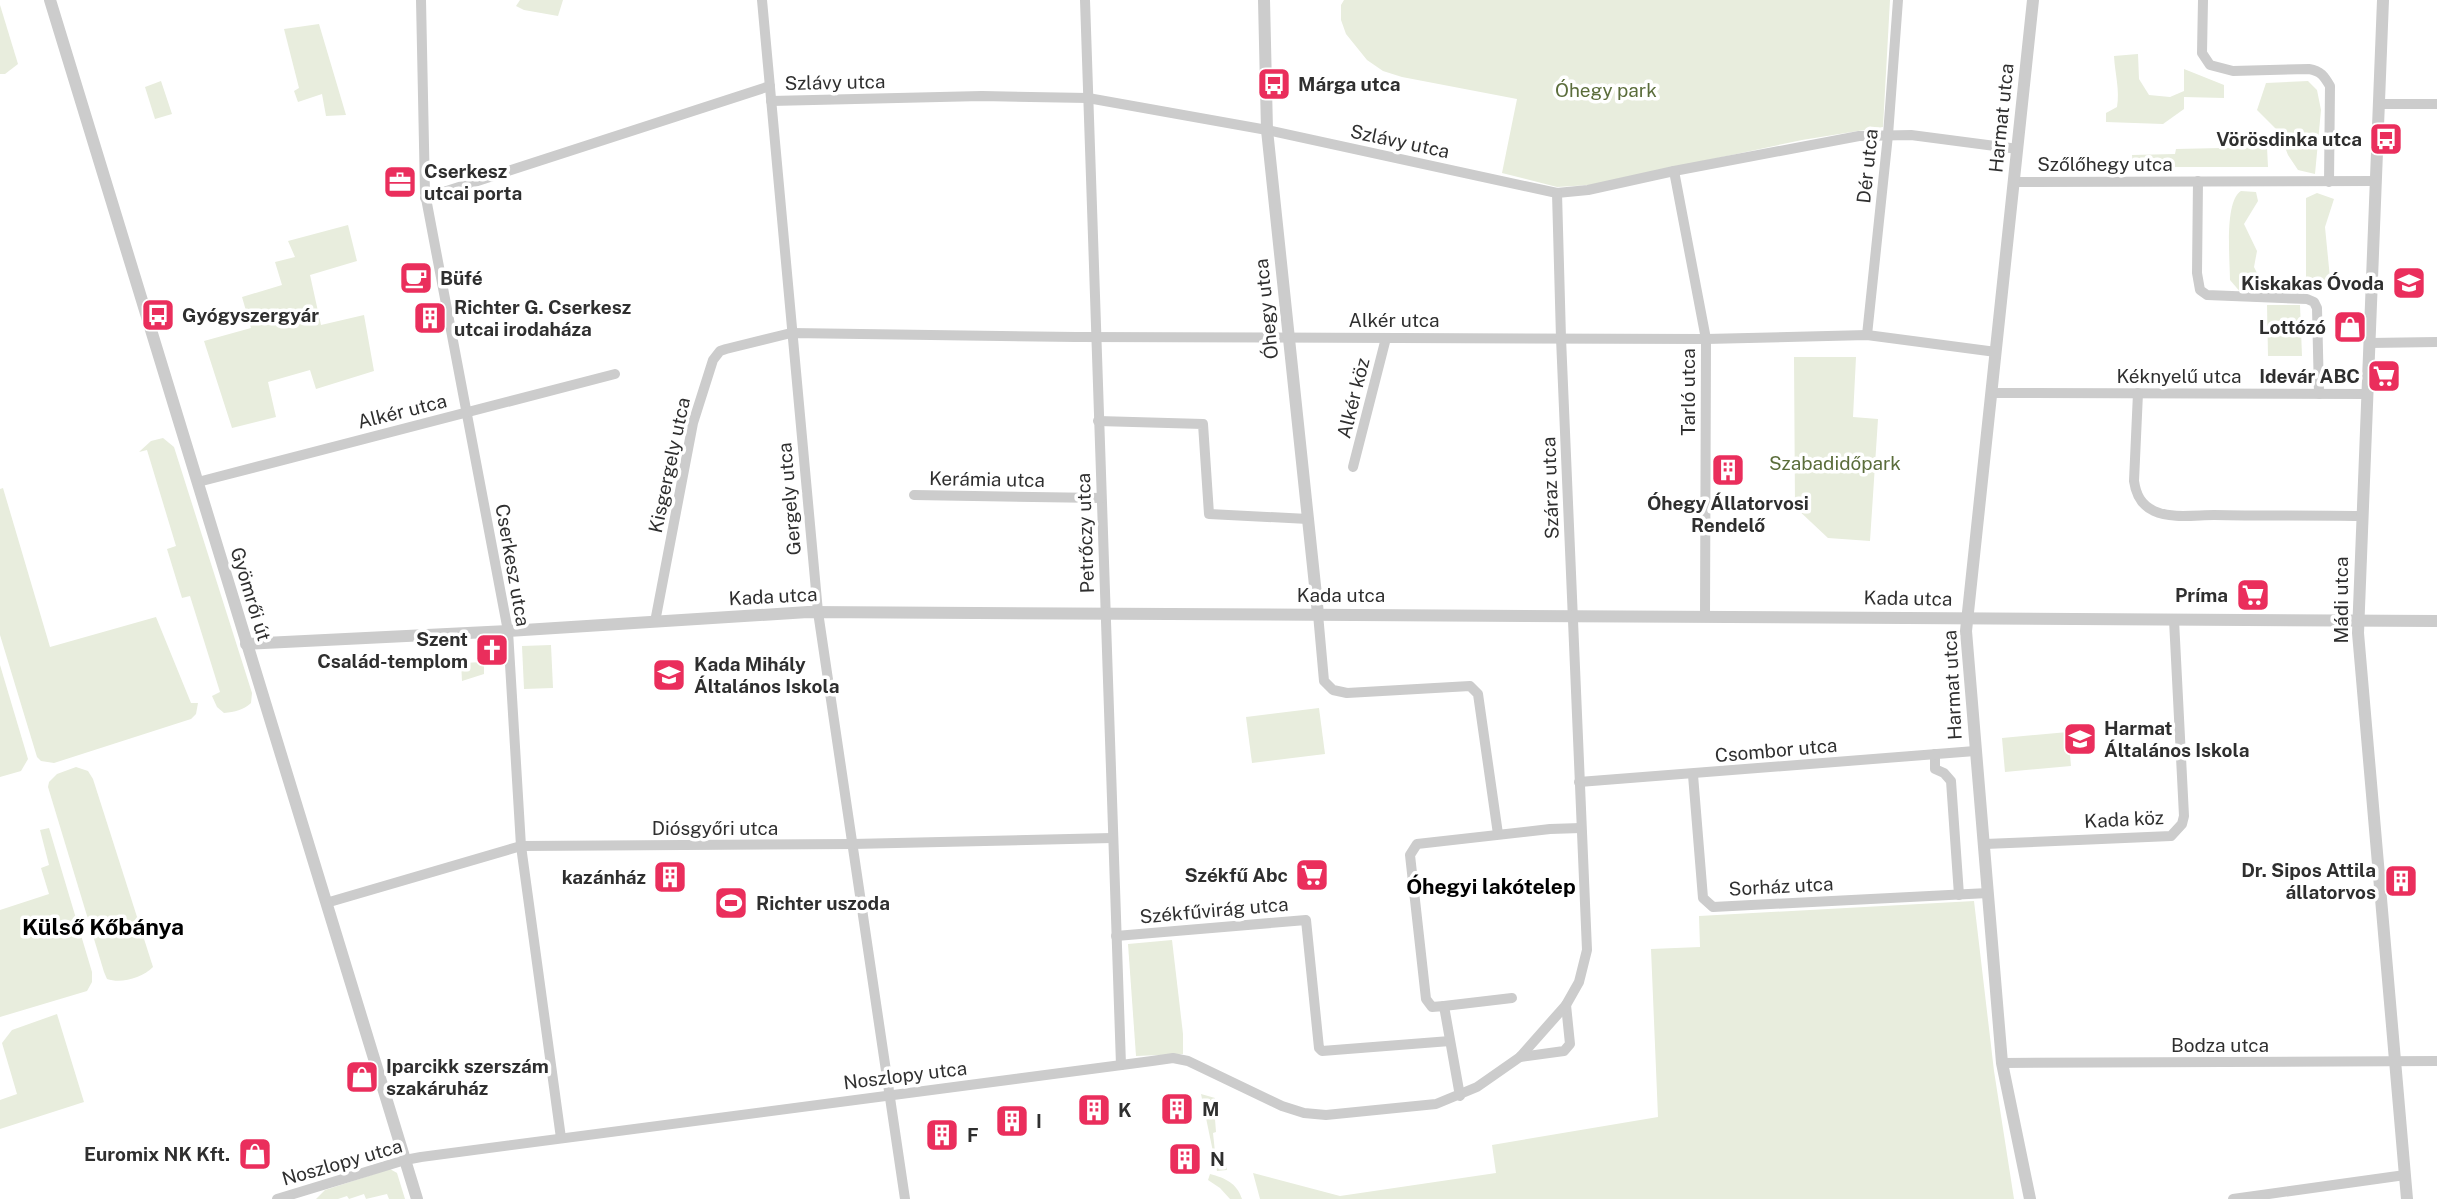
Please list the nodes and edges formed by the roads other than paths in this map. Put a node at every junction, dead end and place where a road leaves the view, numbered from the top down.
1 (50, 0) edge
2 (421, 0) edge
3 (762, 0) edge
4 (1085, 0) edge
5 (1264, 0) edge
6 (1898, 0) edge
7 (2033, 0) edge
8 (2203, 0) edge
9 (2383, 0) edge
10 (770, 86) junction
11 (1088, 98) junction
12 (771, 101) junction
13 (2379, 104) junction
14 (2437, 104) edge
15 (1267, 130) junction
16 (1888, 135) junction
17 (2018, 149) junction
18 (1674, 171) junction
19 (2197, 181) junction
20 (2375, 181) junction
21 (2013, 182) junction
22 (2329, 182) junction
23 (1557, 193) junction
24 (425, 198) junction
25 (791, 333) junction
26 (1867, 335) junction
27 (1096, 336) junction
28 (1289, 337) junction
29 (1386, 338) junction
30 (1560, 338) junction
31 (1706, 339) junction
32 (2437, 342) edge
33 (2369, 343) junction
34 (1996, 352) junction
35 (615, 373) dead end
36 (1991, 393) junction
37 (2138, 393) junction
38 (2319, 394) junction
39 (2367, 394) junction
40 (467, 413) junction
41 (1098, 421) junction
42 (1353, 467) dead end
43 (198, 482) junction
44 (914, 495) dead end
45 (1101, 498) junction
46 (2361, 516) junction
47 (1308, 519) junction
48 (818, 612) junction
49 (1105, 613) junction
50 (1318, 614) junction
51 (1573, 615) junction
52 (1705, 616) junction
53 (1968, 618) junction
54 (2174, 620) junction
55 (2358, 621) junction
56 (2437, 621) edge
57 (655, 622) junction
58 (508, 631) junction
59 (246, 643) junction
60 (1975, 751) junction
61 (1935, 754) junction
62 (1693, 775) junction
63 (1579, 782) junction
64 (1581, 828) junction
65 (1498, 834) junction
66 (1112, 838) junction
67 (852, 844) junction
68 (1985, 844) junction
69 (521, 846) junction
70 (1988, 893) junction
71 (1959, 895) junction
72 (326, 903) junction
73 (1116, 936) junction
74 (1512, 998) dead end
75 (1566, 1005) junction
76 (1444, 1006) junction
77 (1450, 1041) junction
78 (1520, 1057) junction
79 (2395, 1061) junction
80 (2437, 1061) edge
81 (2002, 1063) junction
82 (1121, 1065) junction
83 (890, 1095) junction
84 (1460, 1096) junction
85 (561, 1138) junction
86 (405, 1160) junction
87 (2405, 1175) junction
88 (276, 1199) edge
89 (417, 1199) edge
90 (905, 1199) edge
91 (2030, 1199) edge
92 (2233, 1199) edge
93 (2407, 1199) edge

1 - 43 street, Gyömrői út
2 - 24 street, Cserkesz utca
3 - 10 street, Gergely utca
4 - 11 street, Petrőczy utca
5 - 15 street, Óhegy utca
6 - 16 street, Dér utca
7 - 17 street, Harmat utca
8 - 22 street
9 - 13 street, Mádi utca
10 - 12 street, Gergely utca
10 - 24 street, Szlávy utca
11 - 12 street, Szlávy utca
11 - 15 street, Szlávy utca
11 - 27 street, Petrőczy utca
12 - 25 street, Gergely utca
13 - 14 street
13 - 20 street, Mádi utca
15 - 23 street, Szlávy utca
15 - 28 street, Óhegy utca
16 - 17 street, Szlávy utca
16 - 18 street, Szlávy utca
16 - 26 street, Dér utca
17 - 21 street, Harmat utca
18 - 23 street, Szlávy utca
18 - 31 street, Tarló utca
19 - 21 street, Szőlőhegy utca
19 - 22 street, Szőlőhegy utca
19 - 38 street, Szőlőhegy utca
20 - 22 street, Szőlőhegy utca
20 - 33 street, Mádi utca
21 - 34 street, Harmat utca
23 - 30 street, Száraz utca
24 - 40 street, Cserkesz utca
25 - 27 street, Alkér utca
25 - 48 street, Gergely utca
25 - 57 street, Kisgergely utca
26 - 31 street, Alkér utca
26 - 34 street, Alkér utca
27 - 28 street, Alkér utca
27 - 41 street, Petrőczy utca
28 - 29 street, Alkér utca
28 - 47 street, Óhegy utca
29 - 30 street, Alkér utca
29 - 42 street, Alkér köz
30 - 31 street, Alkér utca
30 - 51 street, Száraz utca
31 - 52 street, Tarló utca
32 - 33 street
33 - 39 street, Mádi utca
34 - 36 street, Harmat utca
35 - 40 street, Alkér utca
36 - 37 street, Kéknyelű utca
36 - 53 street, Harmat utca
37 - 38 street, Kéknyelű utca
37 - 46 street
38 - 39 street, Kéknyelű utca
39 - 46 street, Mádi utca
40 - 43 street, Alkér utca
40 - 58 street, Cserkesz utca
41 - 45 street, Petrőczy utca
41 - 47 street
43 - 59 street, Gyömrői út
44 - 45 street, Kerámia utca
45 - 49 street, Petrőczy utca
46 - 55 street, Mádi utca
47 - 50 street, Óhegy utca
48 - 49 street, Kada utca
48 - 57 street, Kada utca
48 - 67 street, Gergely utca
49 - 50 street, Kada utca
49 - 66 street, Petrőczy utca
50 - 51 street, Kada utca
50 - 65 street
51 - 52 street, Kada utca
51 - 63 street, Száraz utca
52 - 53 street, Kada utca
53 - 54 street, Kada utca
53 - 60 street, Harmat utca
54 - 55 street, Kada utca
54 - 68 street, Kada köz
55 - 56 street, Kada utca
55 - 79 street, Mádi utca
57 - 58 street, Kada utca
58 - 59 street, Kada utca
58 - 69 street, Cserkesz utca
59 - 72 street, Gyömrői út
60 - 61 street, Csombor utca
60 - 68 street, Harmat utca
61 - 62 street, Csombor utca
61 - 71 street
62 - 63 street, Csombor utca
62 - 71 street, Sorház utca
63 - 64 street, Noszlopy utca
64 - 65 street
64 - 75 street, Noszlopy utca
65 - 76 street
66 - 67 street, Diósgyőri utca
66 - 73 street, Petrőczy utca
67 - 69 street, Diósgyőri utca
67 - 83 street, Gergely utca
68 - 70 street, Harmat utca
69 - 72 street, Diósgyőri utca
69 - 85 street, Cserkesz utca
70 - 71 street, Sorház utca
70 - 81 street, Harmat utca
72 - 86 street, Gyömrői út
73 - 77 street, Székfűvirág utca
73 - 82 street, Petrőczy utca
74 - 76 street
75 - 78 street, Noszlopy utca
75 - 78 street, Noszlopy utca
76 - 77 street
77 - 84 street
78 - 84 street, Noszlopy utca
79 - 80 street, Bodza utca
79 - 81 street, Bodza utca
79 - 87 street, Mádi utca
81 - 91 street, Harmat utca
82 - 83 street, Noszlopy utca
82 - 84 street, Noszlopy utca
83 - 85 street, Noszlopy utca
83 - 90 street, Gergely utca
85 - 86 street, Noszlopy utca
86 - 88 street, Noszlopy utca
86 - 89 street, Gyömrői út
87 - 92 street
87 - 93 street, Mádi utca

